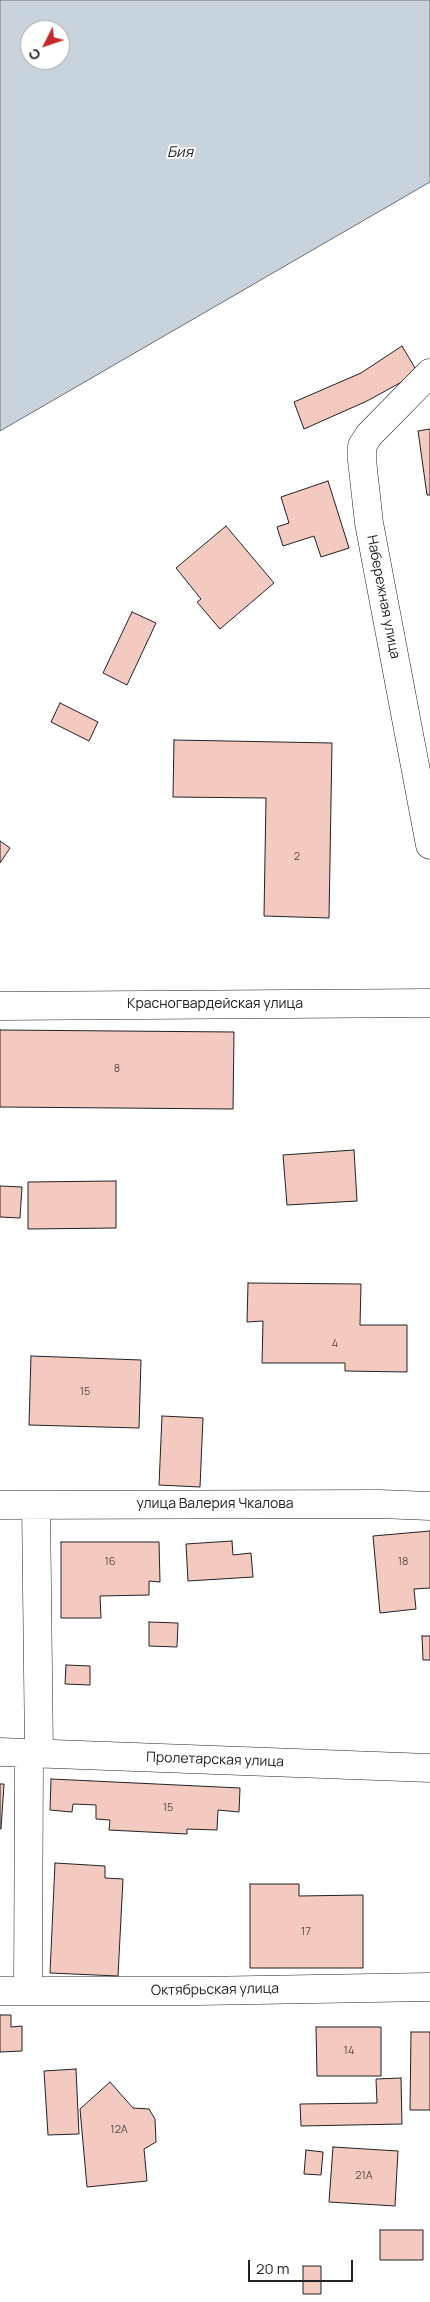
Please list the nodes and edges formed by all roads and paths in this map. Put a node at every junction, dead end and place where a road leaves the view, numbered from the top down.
1 (430, 373) edge
2 (430, 845) edge
3 (430, 1003) edge
4 (0, 1006) edge
5 (0, 1505) edge
6 (36, 1505) junction
7 (430, 1506) edge
8 (0, 1752) edge
9 (34, 1753) junction
10 (430, 1768) edge
11 (430, 1987) edge
12 (0, 1991) edge
13 (28, 1991) junction

1 - 2 street, Набережная улица
3 - 4 street, Красногвардейская улица
5 - 6 street, улица Валерия Чкалова
6 - 7 street, улица Валерия Чкалова
6 - 9 street
8 - 9 street, Пролетарская улица
9 - 10 street, Пролетарская улица
9 - 13 street
11 - 13 street, Октябрьская улица
12 - 13 street, Октябрьская улица

